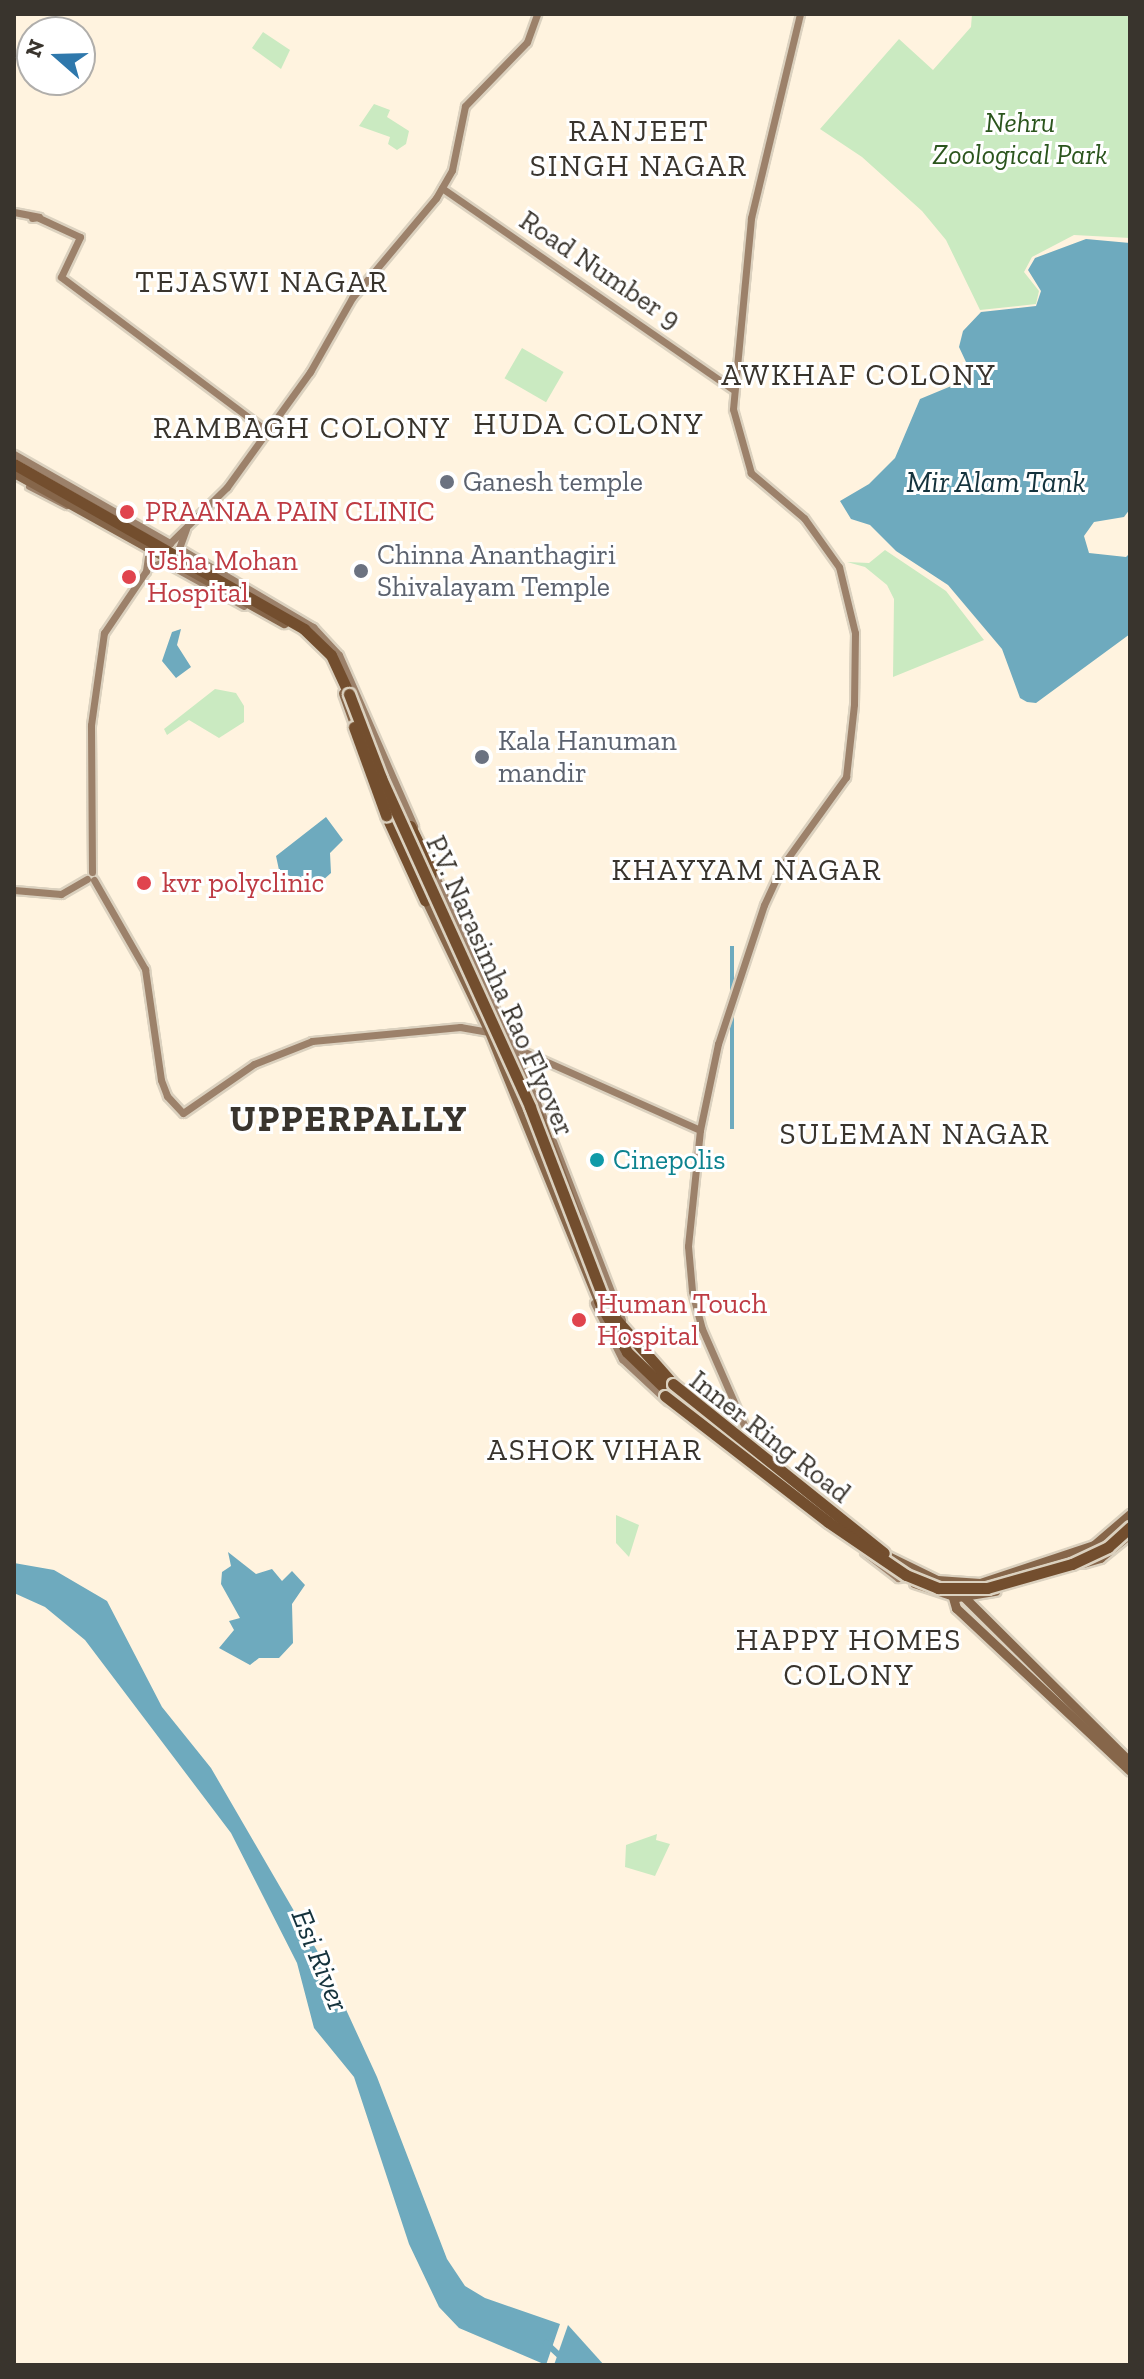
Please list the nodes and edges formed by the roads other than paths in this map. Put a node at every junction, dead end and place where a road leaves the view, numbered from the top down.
1 (537, 14) edge
2 (800, 14) edge
3 (442, 188) junction
4 (14, 212) edge
5 (732, 389) junction
6 (268, 432) junction
7 (14, 454) edge
8 (14, 469) edge
9 (186, 529) junction
10 (149, 550) junction
11 (146, 571) junction
12 (279, 609) junction
13 (262, 614) junction
14 (348, 695) junction
15 (393, 794) junction
16 (91, 877) junction
17 (430, 879) junction
18 (14, 890) edge
19 (425, 900) junction
20 (468, 952) junction
21 (488, 1032) junction
22 (506, 1044) junction
23 (517, 1049) junction
24 (542, 1124) junction
25 (700, 1130) junction
26 (529, 1131) junction
27 (550, 1187) junction
28 (595, 1266) junction
29 (612, 1312) junction
30 (1130, 1514) edge
31 (1130, 1521) edge
32 (1130, 1527) edge
33 (1130, 1534) edge
34 (892, 1563) junction
35 (905, 1577) junction
36 (952, 1582) junction
37 (964, 1583) junction
38 (993, 1592) junction
39 (964, 1597) junction
40 (953, 1600) junction
41 (973, 1610) junction
42 (1130, 1762) edge
43 (1130, 1771) edge

1 - 3 street
2 - 5 street
3 - 5 street, Road Number 9
3 - 6 street
4 - 6 street
5 - 25 street
6 - 9 street
7 - 9 street
8 - 10 main road, Inner Ring Road
8 - 12 main road, Inner Ring Road
8 - 14 highway, P.V. Narasimha Rao Flyover
9 - 12 street
10 - 11 street
10 - 13 main road, Inner Ring Road
11 - 13 street
11 - 16 street
12 - 14 main road, Inner Ring Road
12 - 15 street
13 - 14 main road, Inner Ring Road
14 - 15 main road, Inner Ring Road
14 - 17 highway, bridge
14 - 19 main road, Inner Ring Road
14 - 19 highway, bridge
14 - 34 highway, P.V. Narasimha Rao Flyover, bridge
15 - 17 main road, Inner Ring Road
15 - 20 street
16 - 18 street
16 - 21 street
17 - 20 main road, Inner Ring Road
19 - 21 main road, Inner Ring Road
20 - 22 main road, Inner Ring Road
20 - 23 street
21 - 26 main road, Inner Ring Road
21 - 27 street, Inner Ring Road
22 - 23 street
22 - 24 main road, Inner Ring Road
23 - 25 street
23 - 28 street
24 - 26 main road
24 - 28 main road, Inner Ring Road
25 - 29 street, Inner Ring Road
26 - 27 main road, Inner Ring Road
27 - 29 main road, Inner Ring Road
27 - 35 street, Inner Ring Road
28 - 29 main road, Inner Ring Road
29 - 34 highway, bridge
29 - 34 highway, bridge
29 - 35 main road, Inner Ring Road
29 - 36 main road, Inner Ring Road
30 - 37 main road, Inner Ring Road
31 - 34 highway, P.V. Narasimha Rao Flyover, bridge
32 - 34 highway, P.V. Narasimha Rao Flyover, bridge
33 - 38 main road
35 - 40 main road, Inner Ring Road
36 - 37 main road, Inner Ring Road
36 - 40 main road
37 - 39 main road
38 - 39 main road
38 - 41 main road
39 - 40 main road
39 - 41 main road
40 - 43 main road
41 - 42 main road

